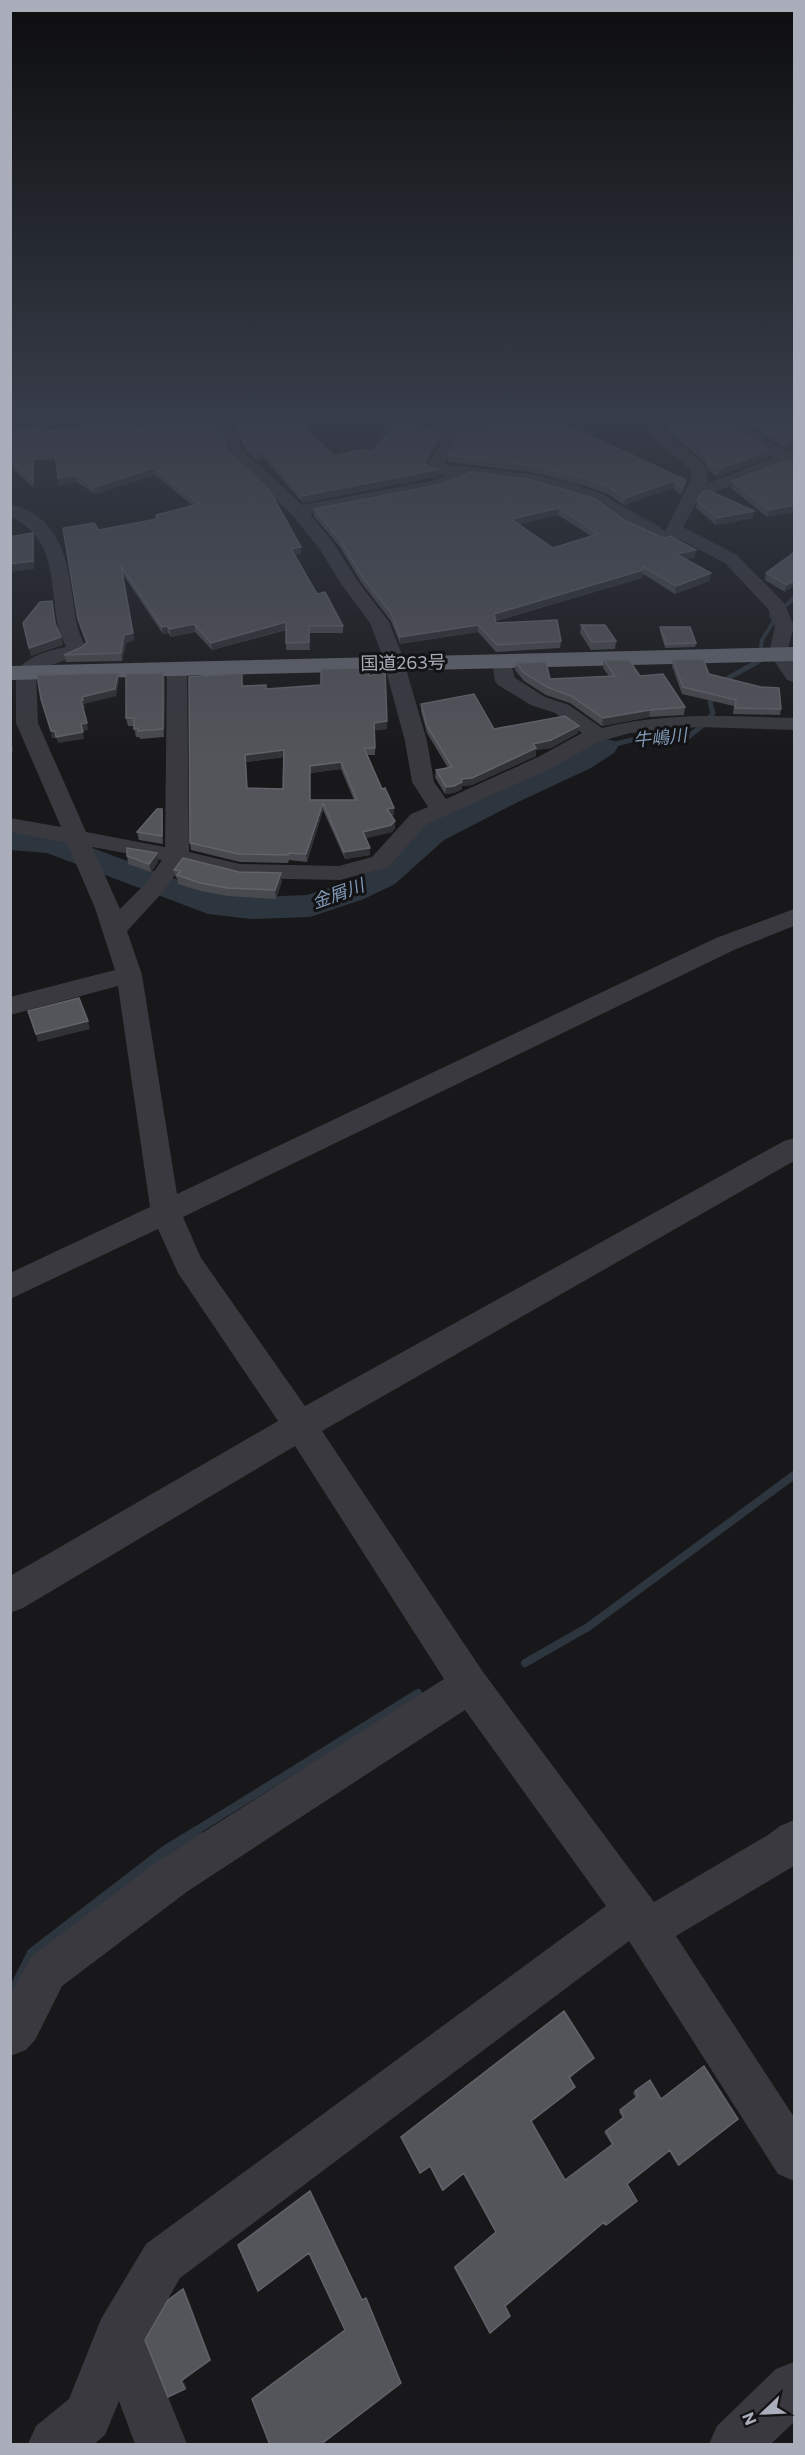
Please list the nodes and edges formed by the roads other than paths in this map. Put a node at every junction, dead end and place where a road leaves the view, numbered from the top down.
1 (40, 530) edge
2 (313, 530) edge
3 (657, 530) edge
4 (673, 530) edge
5 (671, 534) junction
6 (786, 654) edge
7 (502, 661) junction
8 (393, 663) junction
9 (177, 668) junction
10 (18, 672) edge
11 (795, 676) edge
12 (795, 724) edge
13 (599, 735) junction
14 (445, 808) junction
15 (10, 825) edge
16 (81, 850) junction
17 (166, 872) junction
18 (795, 917) edge
19 (114, 930) junction
20 (129, 975) junction
21 (10, 1006) edge
22 (795, 1148) edge
23 (165, 1211) junction
24 (10, 1287) edge
25 (300, 1426) junction
26 (10, 1596) edge
27 (470, 1685) junction
28 (795, 1840) edge
29 (640, 1921) junction
30 (10, 2034) edge
31 (795, 2158) edge
32 (119, 2337) junction
33 (795, 2387) edge
34 (54, 2445) edge
35 (160, 2445) edge
36 (735, 2445) edge

1 - 10 street
2 - 8 street
3 - 5 street
4 - 5 street
5 - 6 street
6 - 7 highway, 国道263号
6 - 11 street
7 - 8 highway, 国道263号
7 - 13 street
8 - 9 highway, 国道263号
8 - 14 street
9 - 10 highway, 国道263号
9 - 17 street
10 - 16 street
12 - 13 street
13 - 14 street
14 - 17 street
15 - 16 street
16 - 17 street
16 - 19 street
17 - 19 street
18 - 23 street
19 - 20 street
20 - 21 street
20 - 23 street
22 - 25 street
23 - 24 street
23 - 25 street
25 - 26 street
25 - 27 street
27 - 29 street
27 - 30 street
28 - 29 street
29 - 31 street
29 - 32 street
32 - 34 street
32 - 35 street
33 - 36 street

